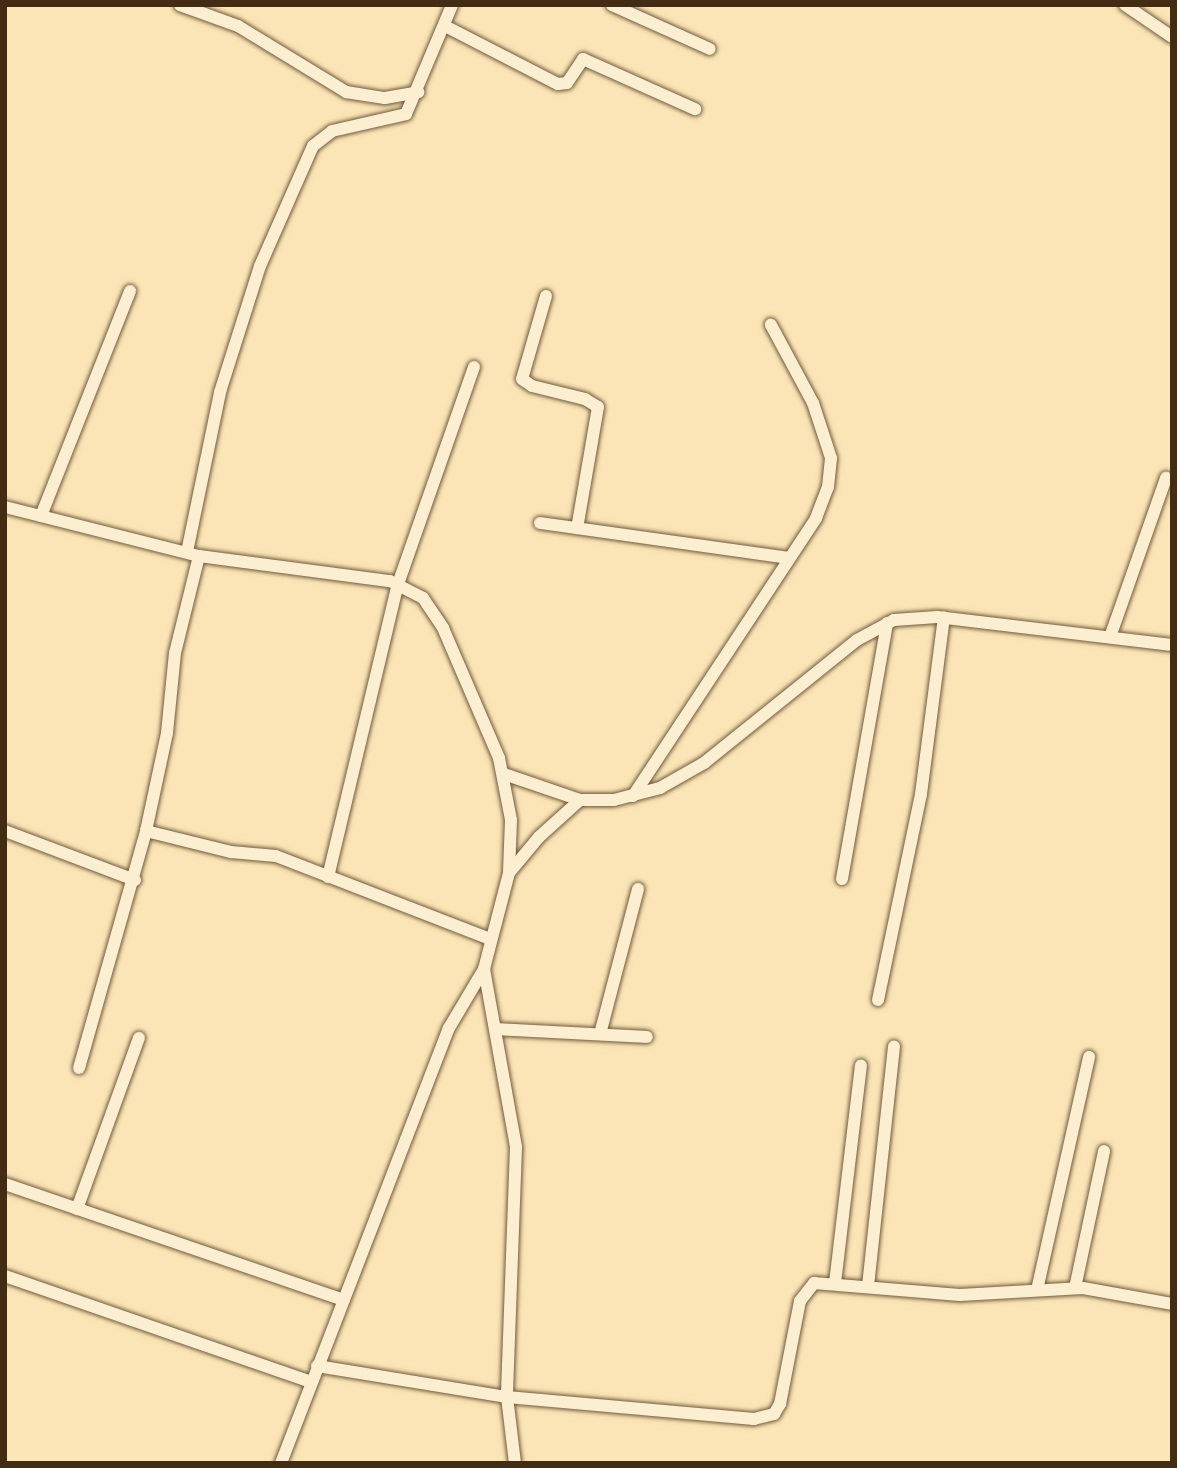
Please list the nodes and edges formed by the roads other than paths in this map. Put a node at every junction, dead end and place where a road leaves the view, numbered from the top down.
1 (180, 5) edge
2 (452, 5) edge
3 (612, 5) edge
4 (1125, 5) edge
5 (445, 26) junction
6 (1172, 37) edge
7 (710, 49) dead end
8 (418, 92) junction
9 (695, 109) dead end
10 (130, 291) dead end
11 (546, 296) dead end
12 (771, 325) dead end
13 (474, 367) dead end
14 (1166, 478) dead end
15 (5, 507) edge
16 (41, 516) junction
17 (540, 523) dead end
18 (578, 528) junction
19 (193, 554) junction
20 (789, 558) junction
21 (398, 584) junction
22 (944, 617) junction
23 (887, 623) junction
24 (1110, 637) junction
25 (1172, 645) edge
26 (504, 774) junction
27 (633, 796) junction
28 (580, 800) junction
29 (5, 831) edge
30 (146, 831) junction
31 (509, 873) junction
32 (328, 877) junction
33 (842, 879) dead end
34 (135, 880) junction
35 (638, 890) dead end
36 (490, 939) junction
37 (484, 969) junction
38 (878, 1000) dead end
39 (496, 1029) junction
40 (600, 1034) junction
41 (647, 1037) dead end
42 (139, 1038) dead end
43 (894, 1046) dead end
44 (1089, 1057) dead end
45 (861, 1066) dead end
46 (79, 1068) dead end
47 (1104, 1151) dead end
48 (5, 1184) edge
49 (77, 1209) junction
50 (5, 1276) edge
51 (835, 1283) junction
52 (868, 1286) junction
53 (1075, 1288) junction
54 (1037, 1290) junction
55 (344, 1300) junction
56 (1172, 1304) edge
57 (317, 1366) junction
58 (311, 1382) junction
59 (508, 1397) junction
60 (281, 1463) edge
61 (515, 1463) edge

1 - 8 street
2 - 5 street
3 - 7 street
4 - 6 street
5 - 8 street
5 - 9 street
8 - 19 street
10 - 16 street
11 - 18 street
12 - 20 street
13 - 21 street
14 - 24 street
15 - 16 street
16 - 19 street
17 - 18 street
18 - 20 street
19 - 21 street
19 - 30 street
20 - 27 street
21 - 26 street
21 - 32 street
22 - 23 street
22 - 24 street
22 - 38 street
23 - 27 street
23 - 33 street
24 - 25 street
26 - 28 street
26 - 31 street
27 - 28 street
28 - 31 street
29 - 34 street
30 - 32 street
30 - 34 street
31 - 36 street
32 - 36 street
34 - 46 street
35 - 40 street
36 - 37 street
37 - 39 street
37 - 55 street
39 - 40 street
39 - 59 street
40 - 41 street
42 - 49 street
43 - 52 street
44 - 54 street
45 - 51 street
47 - 53 street
48 - 49 street
49 - 55 street
50 - 58 street
51 - 52 street
51 - 59 street
52 - 54 street
53 - 54 street
53 - 56 street
55 - 57 street
57 - 58 street
57 - 59 street
58 - 60 street
59 - 61 street

